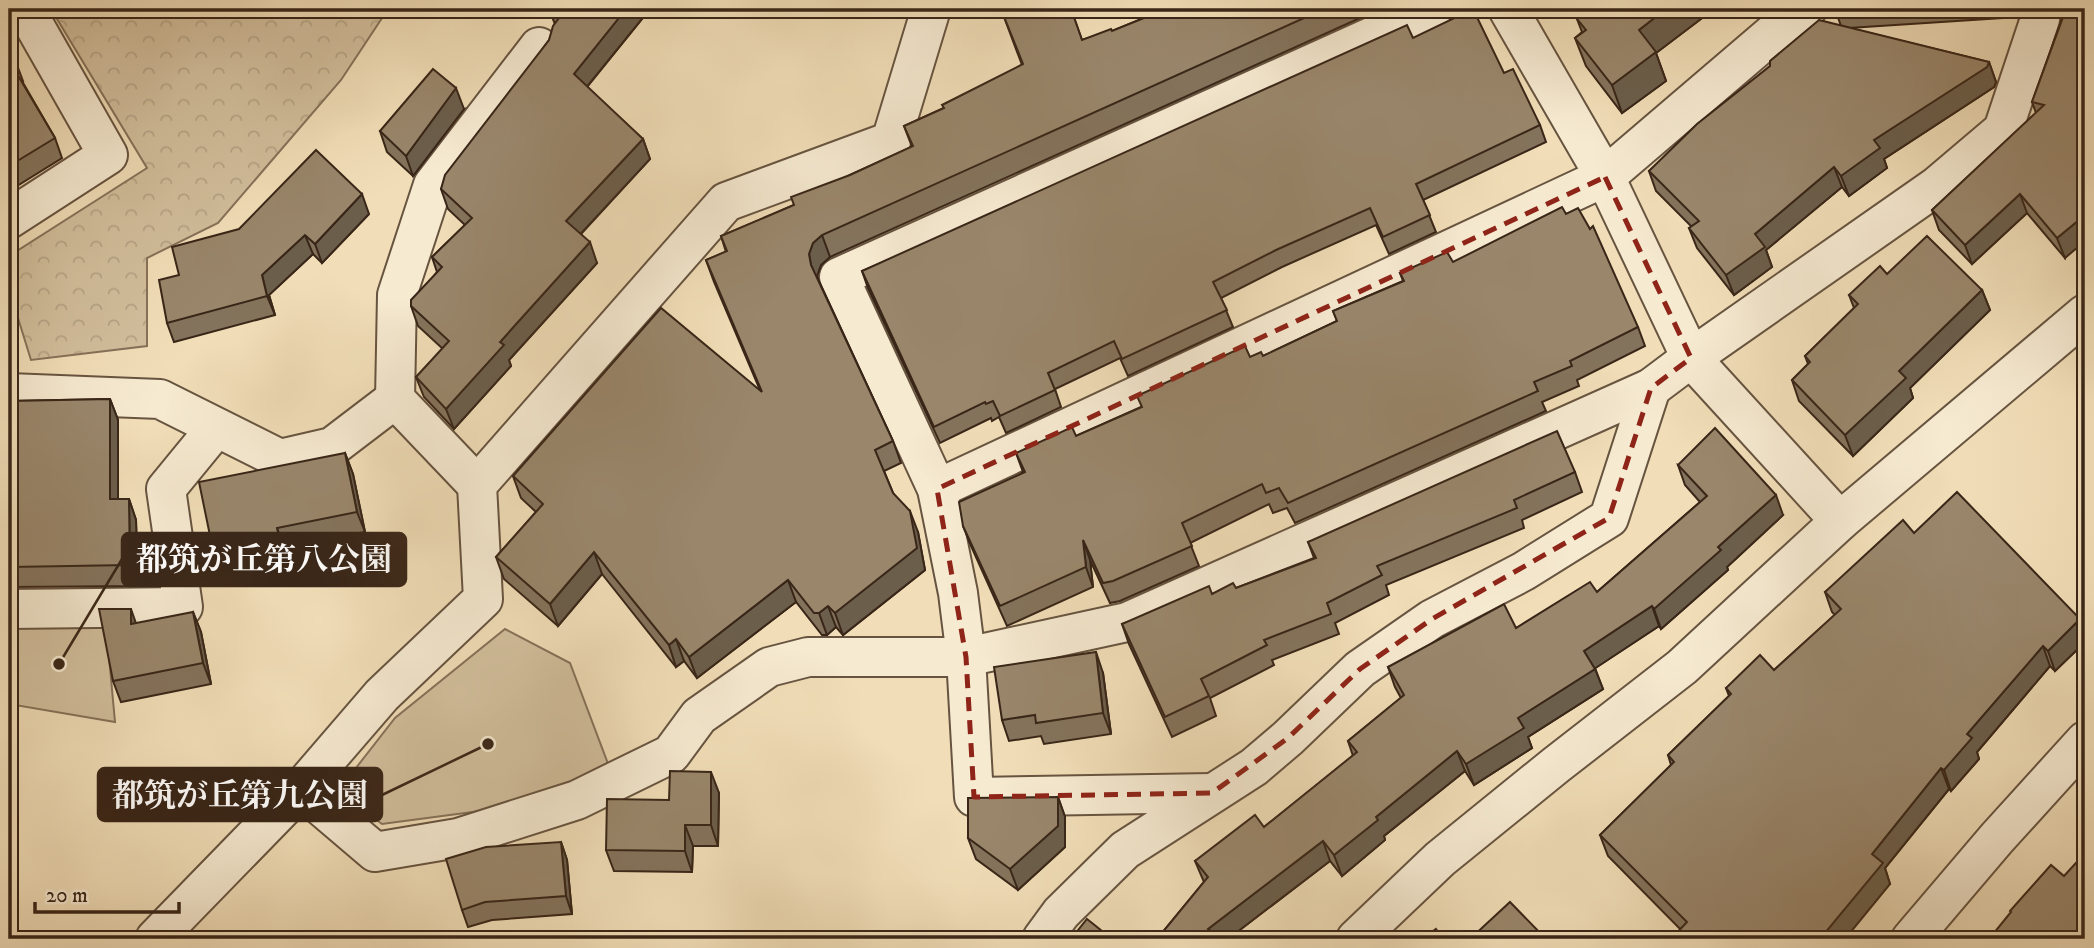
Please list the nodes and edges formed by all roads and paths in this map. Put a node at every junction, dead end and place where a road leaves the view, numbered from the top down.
1 (25, 9) edge
2 (931, 9) edge
3 (1433, 9) edge
4 (1508, 9) edge
5 (2041, 9) edge
6 (1793, 12) edge
7 (539, 47) dead end
8 (1605, 177) junction
9 (9, 219) edge
10 (2085, 314) edge
11 (1691, 358) junction
12 (1651, 388) junction
13 (9, 393) edge
14 (395, 399) junction
15 (216, 428) junction
16 (477, 485) junction
17 (937, 489) junction
18 (1840, 521) junction
19 (9, 609) edge
20 (966, 657) junction
21 (2085, 741) edge
22 (301, 789) junction
23 (1212, 793) junction
24 (174, 932) edge
25 (1042, 939) edge
26 (1356, 939) edge
27 (1911, 939) edge

1 - 9 street
2 - 16 street
3 - 17 street
4 - 8 street
5 - 11 street
6 - 8 street
7 - 14 street
8 - 11 street
8 - 17 street
10 - 18 street
11 - 12 street
11 - 18 street
12 - 20 street
12 - 23 street
13 - 15 street
14 - 15 street
14 - 16 street
15 - 19 street
16 - 22 street
17 - 20 street
18 - 26 street
20 - 22 street
20 - 23 street
21 - 27 street
22 - 24 street
23 - 25 street

